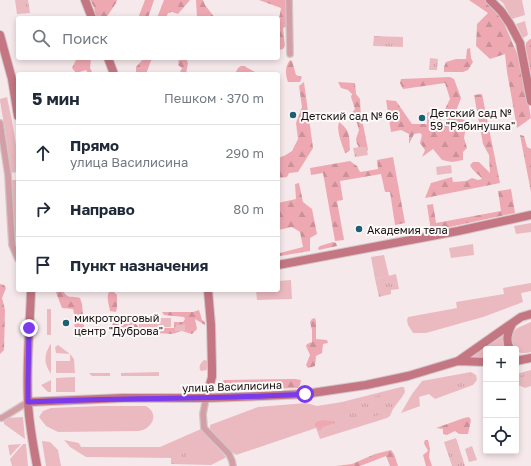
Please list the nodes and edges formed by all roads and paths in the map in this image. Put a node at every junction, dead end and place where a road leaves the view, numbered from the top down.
1 (85, 0) edge
2 (289, 0) edge
3 (490, 0) edge
4 (91, 16) edge
5 (0, 35) edge
6 (290, 54) dead end
7 (109, 60) edge
8 (113, 72) edge
9 (531, 101) edge
10 (16, 104) edge
11 (0, 123) edge
12 (531, 215) edge
13 (16, 254) edge
14 (280, 266) edge
15 (31, 292) edge
16 (208, 292) edge
17 (531, 314) edge
18 (512, 323) junction
19 (508, 346) edge
20 (458, 361) junction
21 (483, 362) edge
22 (206, 398) junction
23 (28, 402) junction
24 (0, 418) edge
25 (37, 466) edge
26 (233, 466) edge

1 - 4 street
2 - 6 street
3 - 9 street
5 - 10 street
7 - 8 street
11 - 13 street
12 - 14 street
15 - 23 street
16 - 22 street
17 - 18 street, улица Василисина
18 - 19 street
18 - 20 street, улица Василисина
20 - 21 street, улица Василисина
20 - 22 street, улица Василисина
22 - 23 street, улица Василисина
22 - 26 street
23 - 24 street
23 - 25 street

